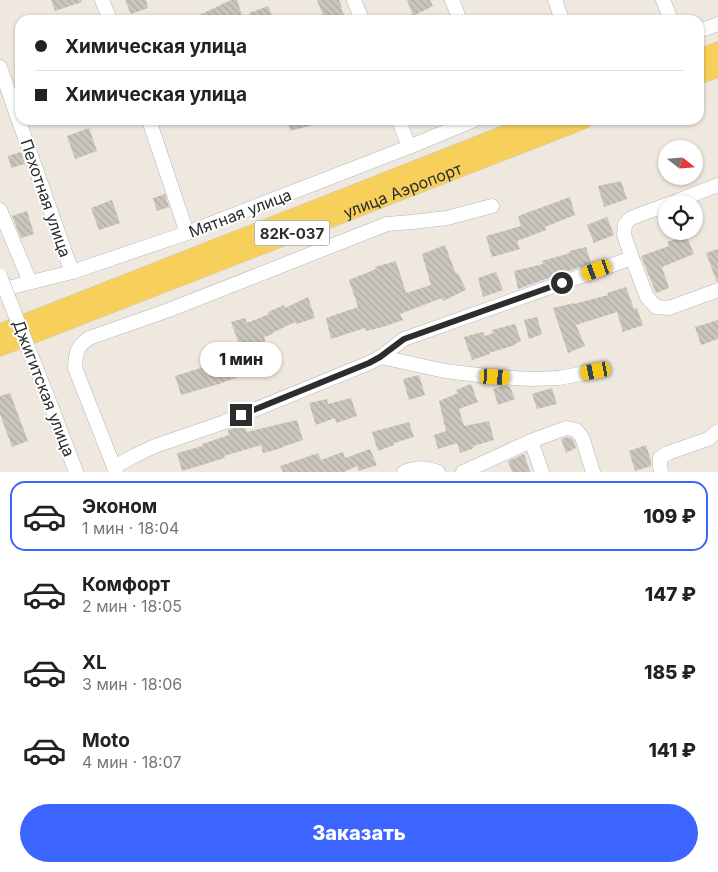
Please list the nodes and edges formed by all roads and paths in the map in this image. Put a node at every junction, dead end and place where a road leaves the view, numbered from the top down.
1 (102, 0) edge
2 (354, 0) edge
3 (452, 0) edge
4 (554, 0) edge
5 (663, 0) edge
6 (108, 15) edge
7 (360, 15) edge
8 (458, 15) edge
9 (560, 15) edge
10 (670, 15) edge
11 (718, 24) edge
12 (704, 29) edge
13 (718, 51) edge
14 (704, 56) edge
15 (0, 67) edge
16 (718, 68) edge
17 (704, 73) edge
18 (15, 110) edge
19 (20, 125) edge
20 (151, 125) edge
21 (401, 125) edge
22 (462, 125) edge
23 (529, 125) edge
24 (570, 125) edge
25 (409, 147) junction
26 (718, 186) edge
27 (693, 195) edge
28 (492, 206) dead end
29 (658, 208) edge
30 (0, 210) edge
31 (187, 233) junction
32 (632, 258) junction
33 (72, 272) junction
34 (0, 276) edge
35 (30, 282) junction
36 (0, 290) edge
37 (718, 290) edge
38 (0, 333) edge
39 (0, 347) edge
40 (380, 357) junction
41 (596, 371) dead end
42 (718, 431) edge
43 (531, 441) junction
44 (661, 465) edge
45 (115, 470) edge
46 (76, 472) edge
47 (404, 472) edge
48 (438, 472) edge
49 (463, 472) edge
50 (542, 472) edge
51 (593, 472) edge

1 - 6 street
2 - 7 street
3 - 8 street
4 - 9 street
5 - 10 street
11 - 12 street
13 - 14 main road
15 - 18 street, Пехотная улица
16 - 17 main road
19 - 33 street, Пехотная улица
20 - 31 street
21 - 25 street
22 - 25 street, Мятная улица
23 - 38 main road, улица Аэропорт
24 - 39 main road, улица Аэропорт / 82К-037
25 - 31 street, Мятная улица
26 - 27 street
28 - 45 street
29 - 32 street
30 - 35 street
31 - 33 street, Мятная улица
32 - 37 street
32 - 40 street
33 - 35 street, Мятная улица
34 - 46 street, Джигитская улица, bridge
35 - 36 street, Мятная улица
40 - 41 street
40 - 45 street
42 - 44 street
43 - 49 street
43 - 50 street
43 - 51 street
47 - 48 street

